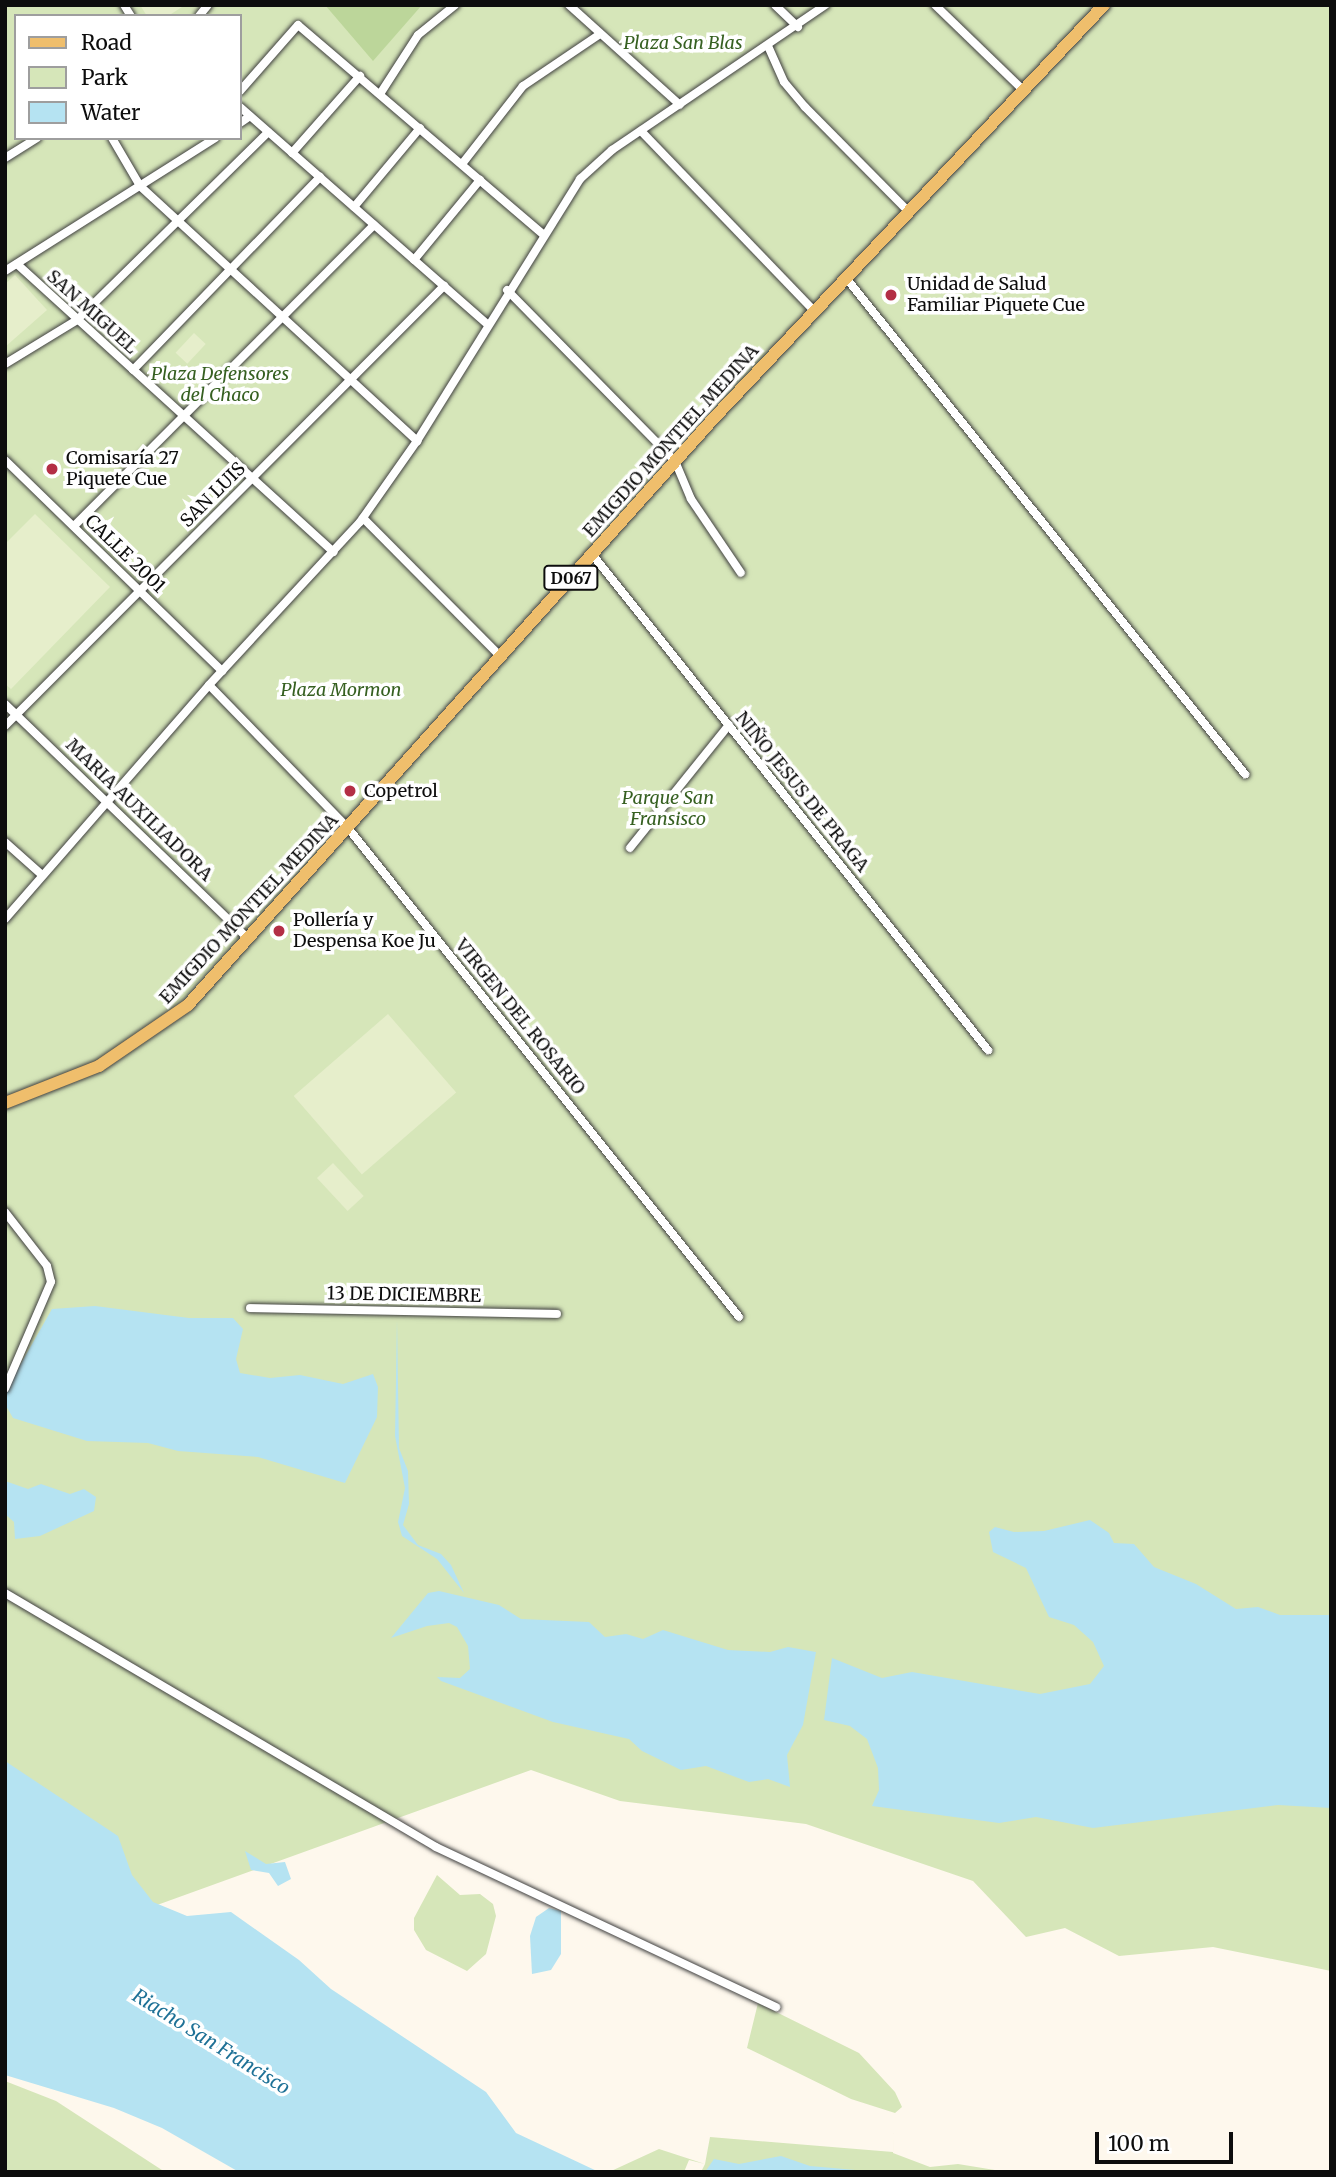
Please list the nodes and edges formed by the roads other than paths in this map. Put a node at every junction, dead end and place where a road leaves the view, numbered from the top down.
1 (455, 5) edge
2 (569, 5) edge
3 (775, 5) edge
4 (825, 5) edge
5 (935, 5) edge
6 (1104, 5) edge
7 (798, 27) junction
8 (600, 34) junction
9 (768, 46) junction
10 (360, 76) junction
11 (242, 89) edge
12 (1024, 91) junction
13 (380, 94) junction
14 (680, 105) junction
15 (242, 109) edge
16 (250, 116) junction
17 (242, 122) edge
18 (419, 128) junction
19 (641, 131) junction
20 (268, 132) junction
21 (34, 140) edge
22 (112, 140) edge
23 (212, 140) edge
24 (292, 153) junction
25 (5, 158) edge
26 (462, 164) junction
27 (320, 177) junction
28 (480, 180) junction
29 (141, 186) junction
30 (354, 207) junction
31 (909, 212) junction
32 (178, 221) junction
33 (374, 225) junction
34 (543, 234) junction
35 (414, 260) junction
36 (17, 264) junction
37 (230, 270) junction
38 (5, 271) edge
39 (846, 278) junction
40 (444, 286) junction
41 (507, 290) junction
42 (814, 312) junction
43 (281, 318) junction
44 (77, 320) junction
45 (486, 323) junction
46 (5, 364) edge
47 (133, 370) junction
48 (349, 382) junction
49 (184, 416) junction
50 (417, 441) junction
51 (5, 460) edge
52 (675, 461) junction
53 (252, 478) junction
54 (363, 518) junction
55 (74, 526) junction
56 (333, 552) junction
57 (592, 554) junction
58 (741, 573) dead end
59 (140, 591) junction
60 (500, 657) junction
61 (222, 671) junction
62 (209, 685) junction
63 (5, 704) edge
64 (17, 714) junction
65 (729, 725) junction
66 (5, 726) edge
67 (1245, 774) dead end
68 (108, 800) junction
69 (348, 828) junction
70 (5, 842) edge
71 (630, 848) dead end
72 (42, 875) junction
73 (5, 919) edge
74 (249, 940) junction
75 (988, 1050) dead end
76 (5, 1102) edge
77 (5, 1212) edge
78 (250, 1308) dead end
79 (557, 1314) dead end
80 (739, 1317) dead end
81 (5, 1389) edge
82 (5, 1593) edge
83 (776, 2007) dead end

1 - 13 street
2 - 8 street
3 - 7 street
4 - 7 street
5 - 12 street
6 - 12 main road, EMIGDIO MONTIEL MEDINA / D067
7 - 9 street
8 - 14 street
8 - 26 street
9 - 14 street
9 - 31 street
10 - 11 street
10 - 13 street
10 - 24 street
12 - 31 main road, EMIGDIO MONTIEL MEDINA / D067
13 - 18 street
14 - 19 street
15 - 16 street
16 - 17 street
16 - 20 street
18 - 26 street
18 - 30 street
19 - 34 street
19 - 42 street
20 - 24 street
20 - 32 street
21 - 25 street
22 - 29 street
23 - 29 street
24 - 27 street
26 - 28 street
27 - 30 street
27 - 37 street
28 - 34 street
28 - 35 street
29 - 32 street
29 - 36 street
30 - 33 street
31 - 39 main road, EMIGDIO MONTIEL MEDINA / D067
32 - 37 street
32 - 44 street
33 - 35 street
33 - 43 street
34 - 41 street
35 - 40 street
36 - 38 street
36 - 44 street, SAN MIGUEL
37 - 43 street
37 - 47 street
39 - 42 main road, EMIGDIO MONTIEL MEDINA / D067
39 - 67 street
40 - 45 street
40 - 48 street, SAN LUIS
41 - 45 street
41 - 52 street
42 - 52 main road, EMIGDIO MONTIEL MEDINA / D067
43 - 48 street
43 - 49 street
44 - 46 street
44 - 47 street, SAN MIGUEL
45 - 50 street
47 - 49 street, SAN MIGUEL
48 - 50 street
48 - 53 street, SAN LUIS
49 - 53 street, SAN MIGUEL
49 - 55 street
50 - 54 street
51 - 55 street, CALLE 2001
52 - 57 main road, EMIGDIO MONTIEL MEDINA / D067
52 - 58 street
53 - 56 street, SAN MIGUEL
53 - 59 street, SAN LUIS
54 - 56 street
54 - 60 street
55 - 59 street, CALLE 2001
56 - 61 street
57 - 60 main road, EMIGDIO MONTIEL MEDINA / D067
57 - 65 street, NIÑO JESUS DE PRAGA
59 - 61 street, CALLE 2001
59 - 64 street, SAN LUIS
60 - 69 main road, EMIGDIO MONTIEL MEDINA / D067
61 - 62 street
62 - 68 street
62 - 69 street, VIRGEN DEL ROSARIO
63 - 64 street, MARIA AUXILIADORA
64 - 66 street, SAN LUIS
64 - 68 street, MARIA AUXILIADORA
65 - 71 street
65 - 75 street, NIÑO JESUS DE PRAGA
68 - 72 street
68 - 74 street, MARIA AUXILIADORA
69 - 74 main road, EMIGDIO MONTIEL MEDINA / D067
69 - 80 street, VIRGEN DEL ROSARIO
70 - 72 street
72 - 73 street
74 - 76 main road, EMIGDIO MONTIEL MEDINA / D067
77 - 81 street
78 - 79 street, 13 DE DICIEMBRE
82 - 83 street

